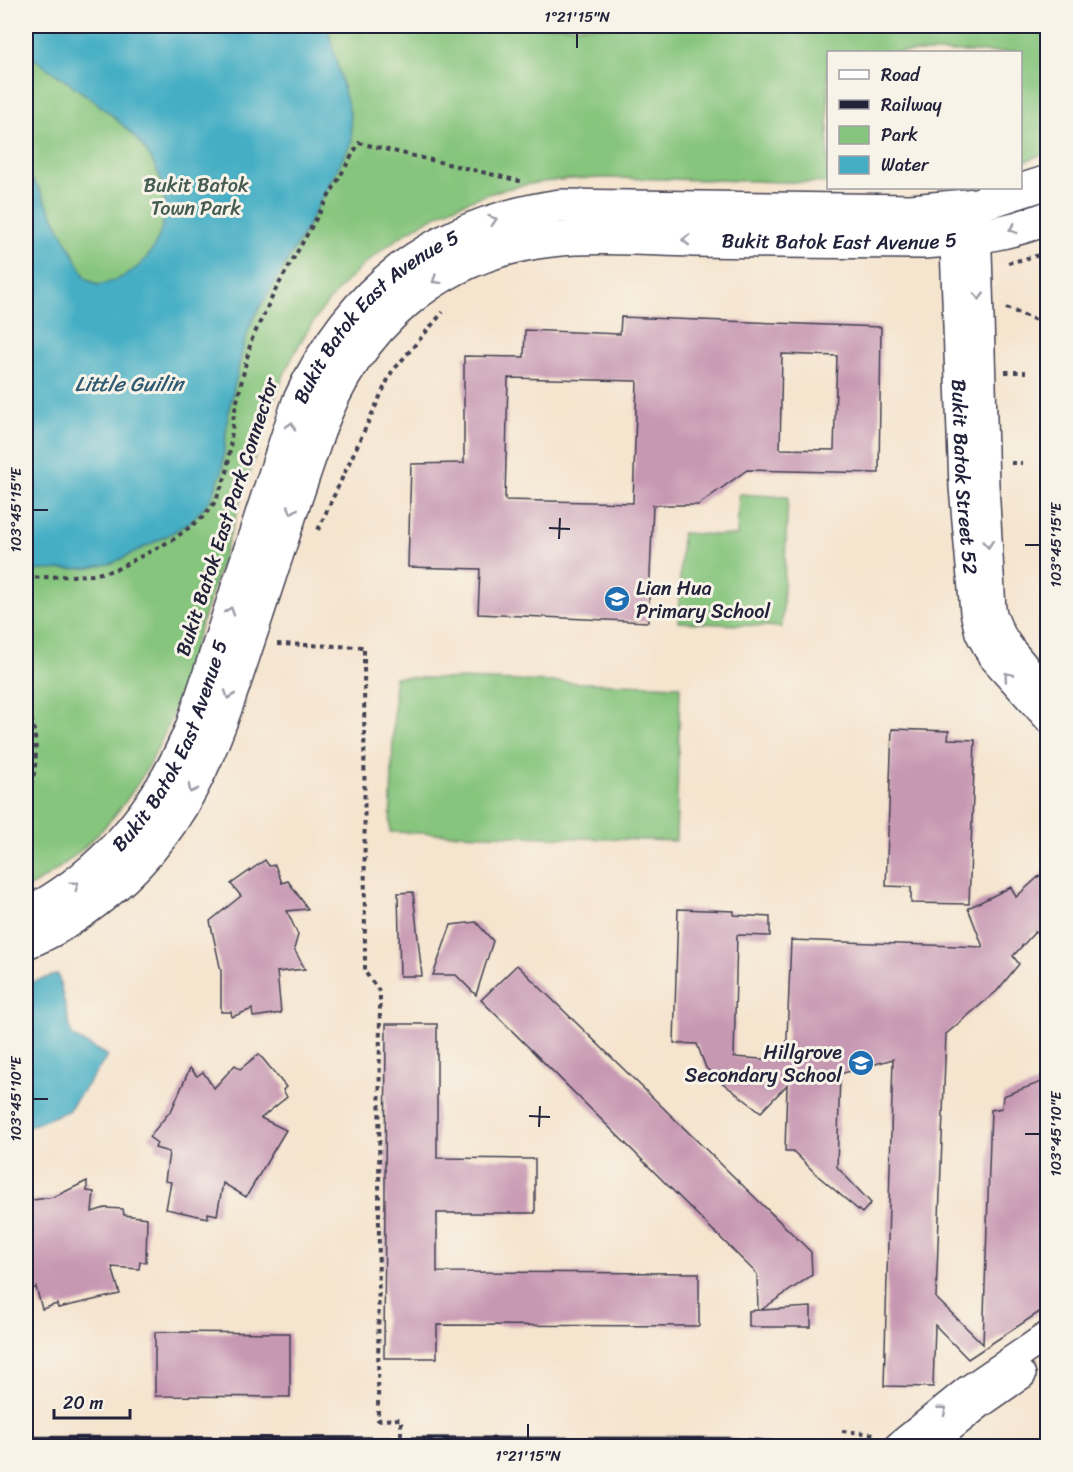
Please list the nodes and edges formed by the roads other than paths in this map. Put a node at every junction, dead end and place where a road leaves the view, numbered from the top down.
1 (1047, 182) edge
2 (1047, 218) edge
3 (968, 229) junction
4 (1047, 692) edge
5 (1047, 719) edge
6 (26, 915) edge
7 (26, 942) edge
8 (1047, 1335) edge
9 (1047, 1358) edge
10 (892, 1441) edge
11 (928, 1446) edge

1 - 3 street, Bukit Batok East Avenue 5
2 -> 3 street, Bukit Batok East Avenue 5
3 -> 4 street, Bukit Batok Street 52
5 -> 3 street, Bukit Batok Street 52
6 -> 3 street, Bukit Batok East Avenue 5
3 -> 7 street, Bukit Batok East Avenue 5
10 -> 8 street
9 - 11 street

